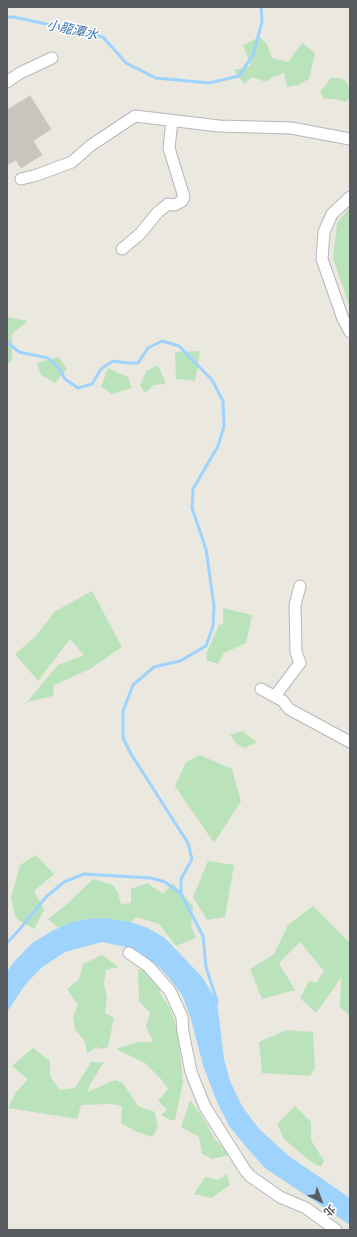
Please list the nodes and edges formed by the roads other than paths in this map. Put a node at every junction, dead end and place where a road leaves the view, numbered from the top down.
1 (52, 58) dead end
2 (7, 82) edge
3 (172, 121) junction
4 (350, 139) edge
5 (21, 179) dead end
6 (350, 197) edge
7 (122, 249) dead end
8 (350, 332) edge
9 (300, 586) dead end
10 (261, 689) dead end
11 (275, 696) junction
12 (350, 742) edge
13 (129, 953) dead end
14 (336, 1230) edge

1 - 2 street
3 - 4 street
3 - 5 street
3 - 7 street
6 - 8 street
9 - 11 street
10 - 11 street
11 - 12 street
13 - 14 street

